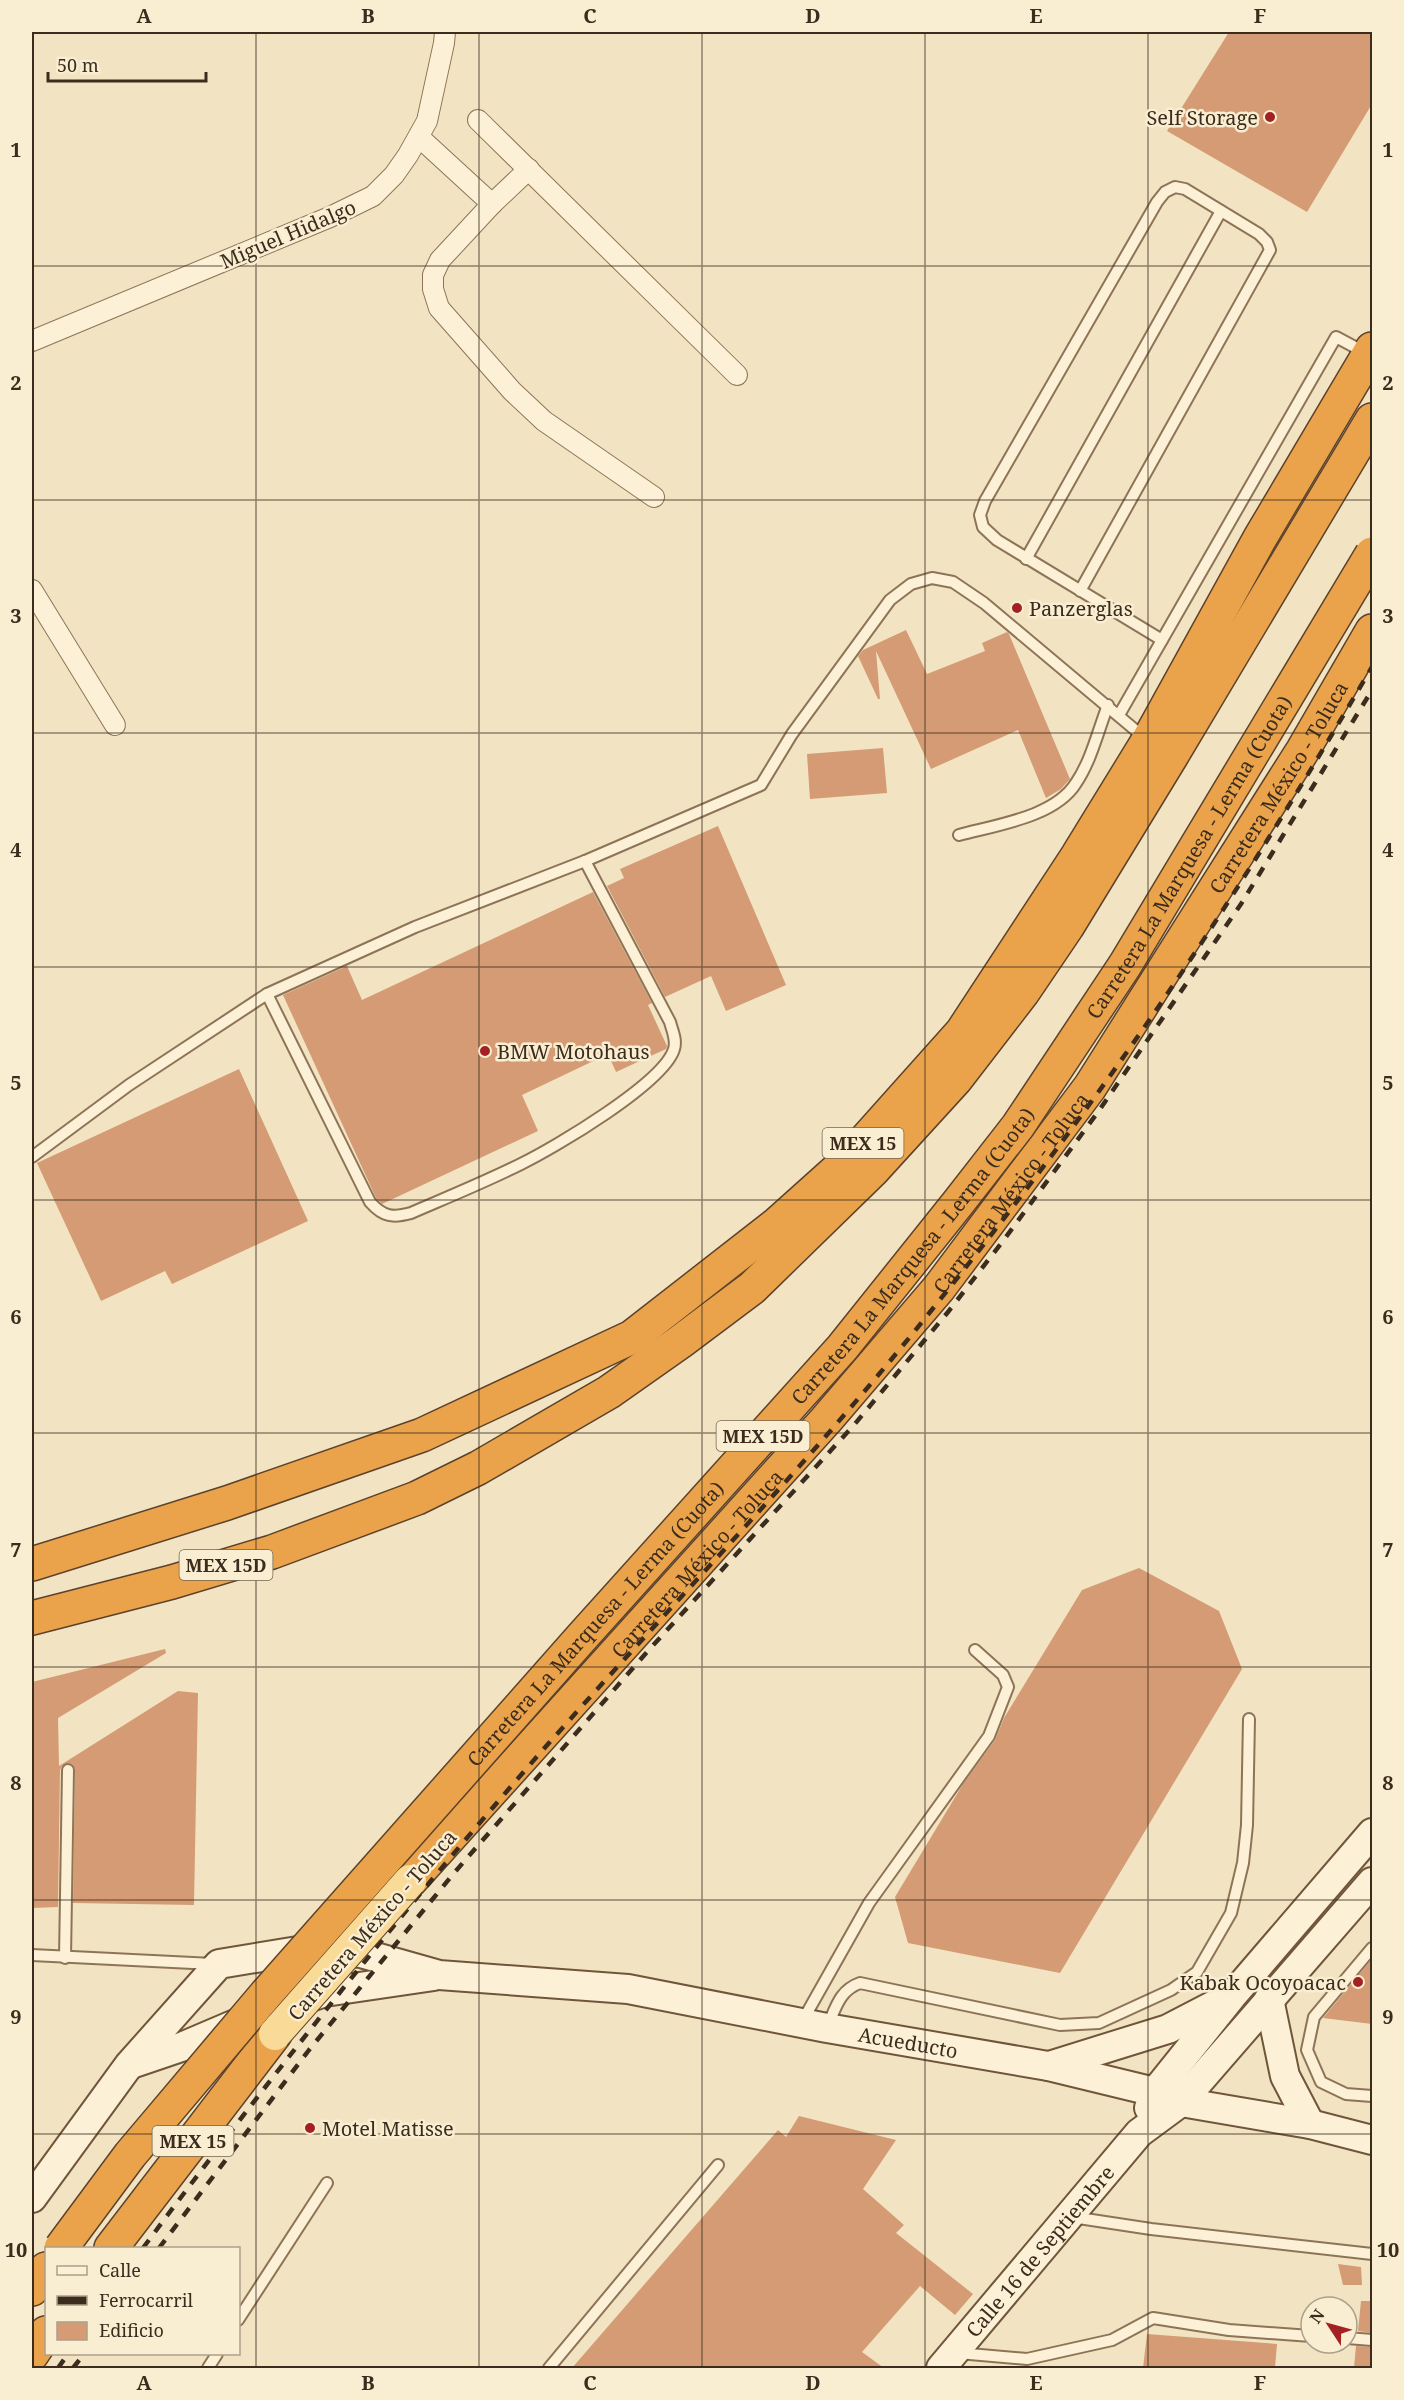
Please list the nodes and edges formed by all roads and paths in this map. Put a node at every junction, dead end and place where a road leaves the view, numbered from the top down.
1 (445, 32) edge
2 (478, 120) dead end
3 (419, 138) junction
4 (529, 169) junction
5 (492, 204) junction
6 (1221, 211) junction
7 (32, 341) edge
8 (1371, 352) edge
9 (737, 375) dead end
10 (1372, 420) edge
11 (654, 497) dead end
12 (1372, 554) edge
13 (1026, 559) junction
14 (32, 590) edge
15 (1080, 591) junction
16 (1372, 631) edge
17 (1162, 640) junction
18 (1108, 705) junction
19 (1119, 715) junction
20 (116, 724) dead end
21 (1148, 741) junction
22 (959, 835) dead end
23 (585, 861) junction
24 (267, 994) junction
25 (32, 1156) edge
26 (32, 1564) edge
27 (32, 1618) edge
28 (975, 1650) dead end
29 (1250, 1719) dead end
30 (68, 1770) dead end
31 (1372, 1833) edge
32 (410, 1881) joint
33 (1372, 1882) edge
34 (1372, 1948) edge
35 (32, 1955) edge
36 (65, 1958) junction
37 (219, 1964) junction
38 (439, 1975) junction
39 (1232, 1996) junction
40 (1269, 1999) junction
41 (814, 2026) junction
42 (276, 2034) joint
43 (129, 2065) junction
44 (1048, 2066) junction
45 (1372, 2096) edge
46 (1168, 2097) junction
47 (1310, 2124) junction
48 (1372, 2140) edge
49 (718, 2165) dead end
50 (327, 2183) dead end
51 (32, 2198) edge
52 (1068, 2217) junction
53 (62, 2247) edge
54 (112, 2247) edge
55 (1372, 2254) edge
56 (45, 2270) edge
57 (32, 2289) edge
58 (240, 2317) edge
59 (45, 2334) edge
60 (1299, 2335) edge
61 (32, 2354) edge
62 (216, 2355) edge
63 (948, 2360) edge
64 (208, 2368) edge
65 (549, 2368) edge

1 - 3 street, Miguel Hidalgo
2 - 4 street
3 - 5 street
3 - 7 street, Miguel Hidalgo
4 - 5 street
4 - 9 street
5 - 11 street
6 - 13 lane
6 - 13 lane
6 - 15 lane
8 - 17 lane
8 - 21 highway, MEX 15
10 - 27 highway, MEX 15D
12 - 53 highway, Carretera La Marquesa - Lerma (Cuota) / MEX 15D, bridge
13 - 15 lane
14 - 20 street
15 - 17 lane
16 - 32 highway, Carretera México - Toluca / MEX 15
17 - 19 lane
18 - 19 lane
18 - 22 lane
18 - 23 lane
19 - 21 lane
21 - 26 highway, MEX 15
23 - 24 lane
23 - 24 lane
24 - 25 lane
28 - 41 lane
29 - 41 lane
30 - 36 lane
31 - 39 main road, Calle 16 de Septiembre
32 - 42 main road, Carretera México - Toluca / MEX 15, bridge
33 - 40 main road, Calle 16 de Septiembre
34 - 45 lane
35 - 36 lane
36 - 37 lane
37 - 38 main road
37 - 43 main road
38 - 41 main road, Acueducto
38 - 43 main road
39 - 44 main road
39 - 46 main road, Calle 16 de Septiembre
40 - 46 main road, Calle 16 de Septiembre
40 - 47 main road
41 - 44 main road, Acueducto
42 - 54 highway, Carretera México - Toluca / MEX 15
43 - 51 main road
44 - 46 main road, Acueducto
46 - 47 main road, Acueducto
46 - 52 main road, Calle 16 de Septiembre
47 - 48 main road, Acueducto
49 - 65 lane
50 - 58 lane
52 - 55 lane
52 - 63 main road, Calle 16 de Septiembre
56 - 57 highway
59 - 61 highway
60 - 63 lane
62 - 64 lane

